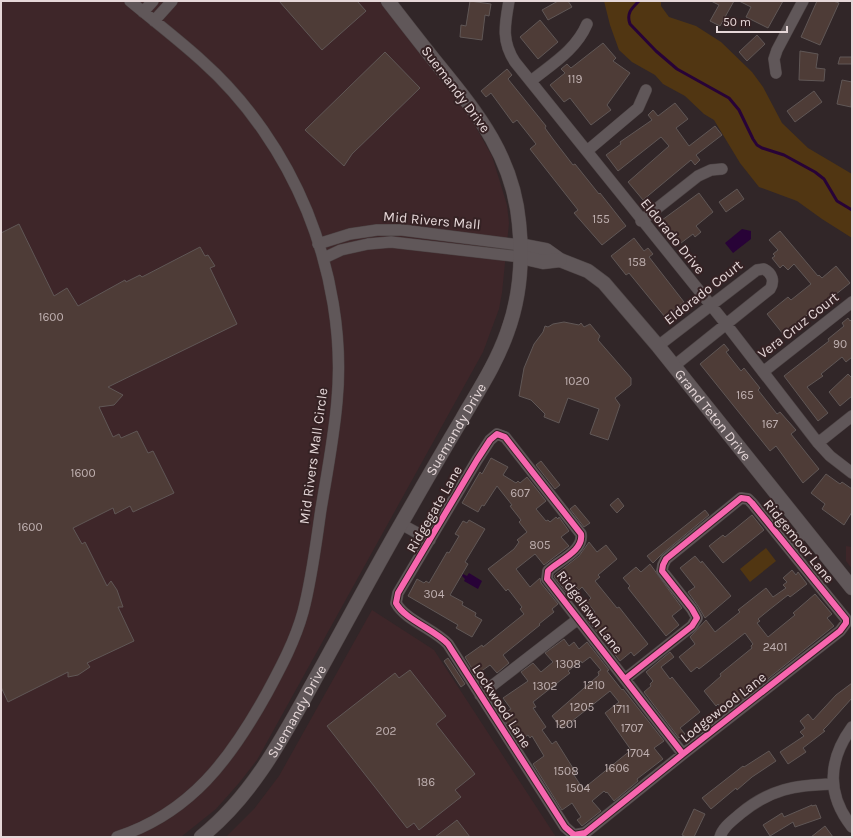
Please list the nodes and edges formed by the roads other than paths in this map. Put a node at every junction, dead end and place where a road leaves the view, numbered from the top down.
1 (130, 1) edge
2 (153, 1) edge
3 (172, 1) edge
4 (388, 1) edge
5 (509, 1) edge
6 (803, 1) edge
7 (142, 12) junction
8 (154, 21) junction
9 (588, 24) dead end
10 (776, 73) dead end
11 (531, 81) junction
12 (646, 90) dead end
13 (587, 151) junction
14 (722, 169) dead end
15 (641, 221) junction
16 (318, 244) junction
17 (520, 251) junction
18 (324, 258) junction
19 (852, 302) edge
20 (710, 305) junction
21 (726, 324) junction
22 (658, 346) junction
23 (674, 366) junction
24 (763, 372) junction
25 (852, 416) edge
26 (501, 434) joint
27 (818, 443) junction
28 (852, 473) edge
29 (401, 524) junction
30 (807, 532) junction
31 (430, 540) junction
32 (788, 546) junction
33 (852, 588) edge
34 (396, 603) joint
35 (578, 619) junction
36 (846, 622) joint
37 (626, 679) junction
38 (480, 695) junction
39 (852, 727) edge
40 (683, 754) junction
41 (833, 784) junction
42 (852, 827) edge
43 (574, 835) joint
44 (117, 837) edge
45 (200, 837) edge
46 (720, 837) edge

1 - 7 street, Mid Rivers Mall Circle
2 - 7 street
3 - 8 street
4 - 17 street, Suemandy Drive
5 - 11 street, Eldorado Drive
6 - 10 street
7 - 8 street, Mid Rivers Mall Circle
8 - 16 street, Mid Rivers Mall Circle
9 - 11 street
11 - 13 street, Eldorado Drive
12 - 13 street
13 - 15 street, Eldorado Drive
14 - 15 street
15 - 20 street, Eldorado Drive
16 - 17 street, Mid Rivers Mall
16 - 18 street, Mid Rivers Mall Circle
17 - 18 street, Mid Rivers Mall
17 - 22 street, Grand Teton Drive
17 - 29 street, Suemandy Drive
18 - 44 street, Mid Rivers Mall Circle
19 - 24 street, Vera Cruz Court
20 - 21 street, Eldorado Drive
20 - 21 street, Eldorado Court
20 - 22 street, Eldorado Court
21 - 23 street, Eldorado Court
21 - 24 street, Eldorado Drive
22 - 23 street, Grand Teton Drive
23 - 30 street, Grand Teton Drive
24 - 27 street, Eldorado Drive
25 - 27 street
26 - 31 street, Ridgegate Lane
26 - 35 street, Ridgelawn Lane
27 - 28 street, Eldorado Drive
29 - 31 street, Ridgegate Lane
29 - 45 street, Suemandy Drive
30 - 32 street, Ridgemoor Lane
30 - 33 street, Grand Teton Drive
31 - 34 street, Ridgegate Lane
32 - 36 street, Ridgemoor Lane
32 - 37 street, Ridgemoor Lane
34 - 38 street, Lockwood Lane
35 - 37 street, Ridgelawn Lane
35 - 38 street
36 - 40 street, Lodgewood Lane
37 - 40 street, Ridgelawn Lane
38 - 43 street, Lockwood Lane
39 - 41 street
40 - 43 street, Lodgewood Lane
41 - 42 street
41 - 46 street

